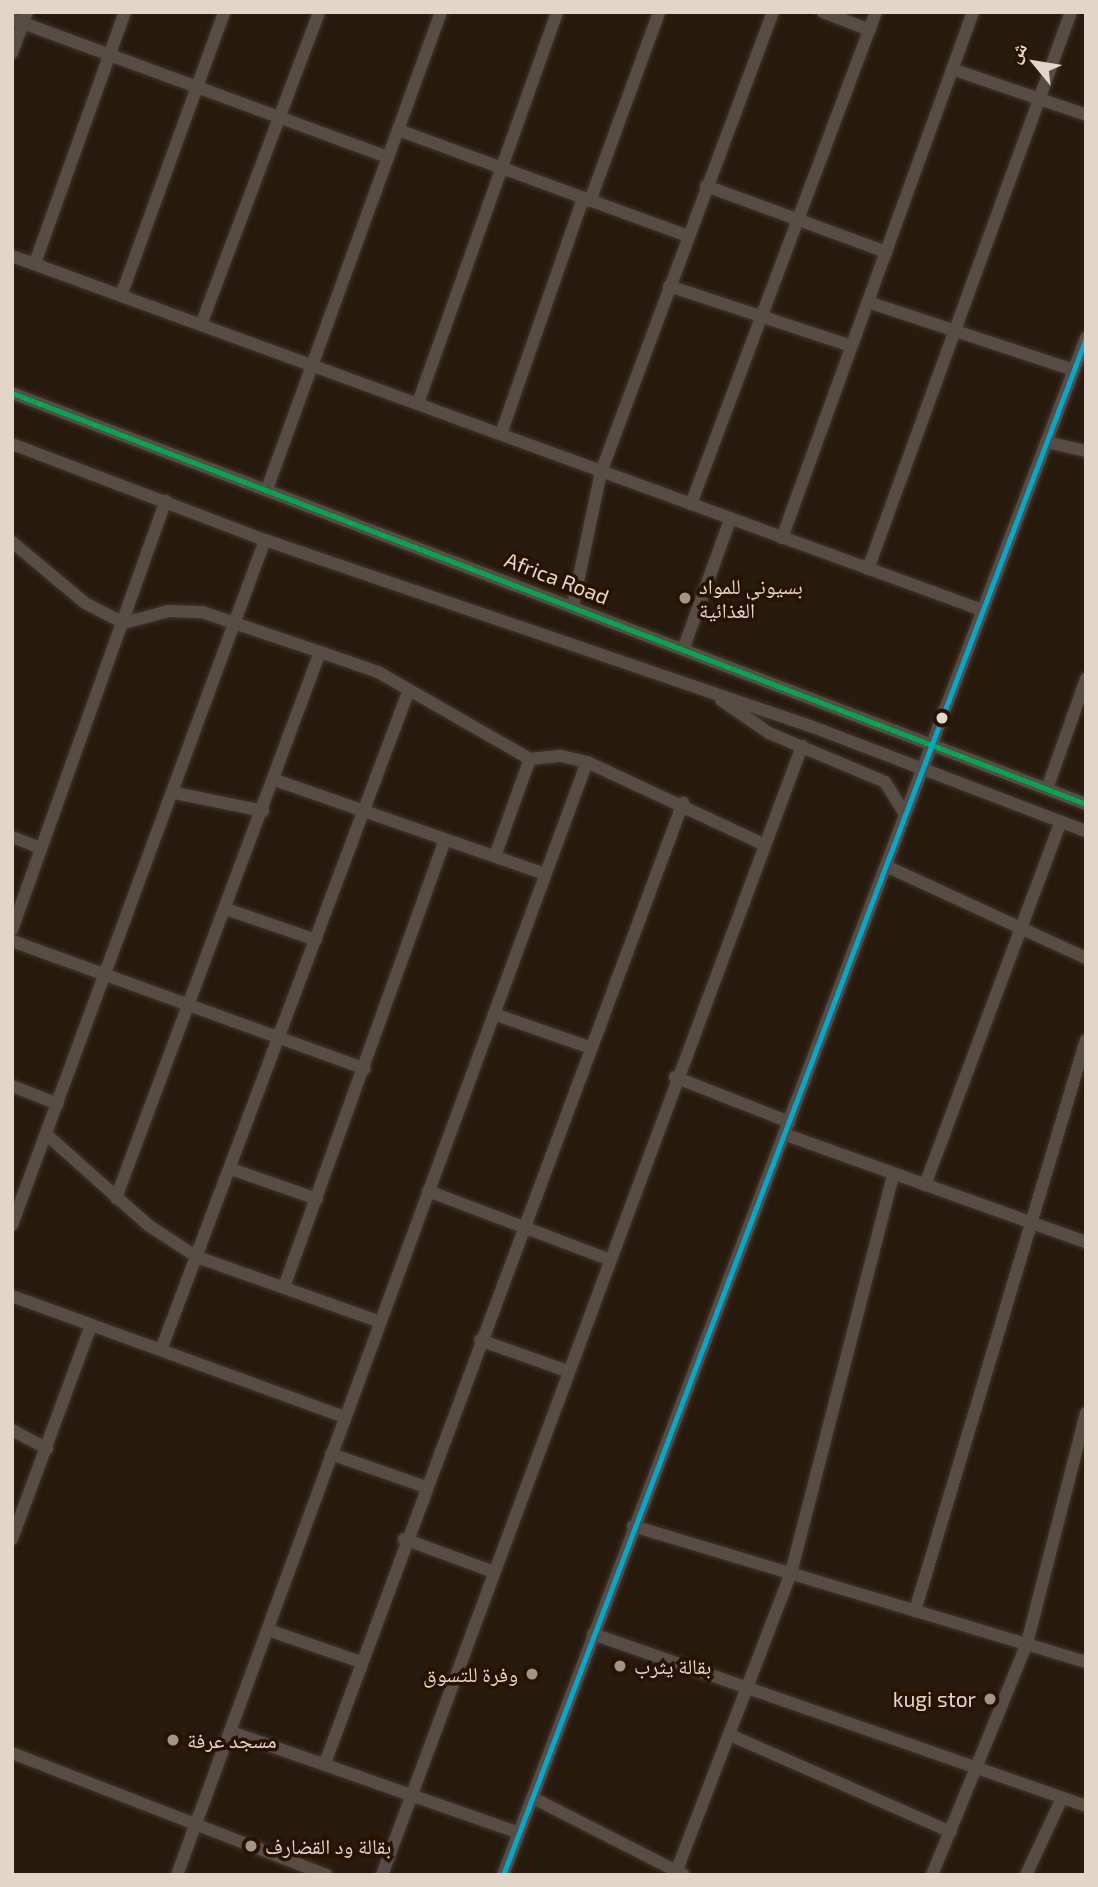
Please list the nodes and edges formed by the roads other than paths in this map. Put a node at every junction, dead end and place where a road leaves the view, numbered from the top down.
1 (125, 12) edge
2 (224, 12) edge
3 (319, 12) edge
4 (441, 12) edge
5 (557, 12) edge
6 (659, 12) edge
7 (773, 12) edge
8 (823, 12) edge
9 (876, 12) edge
10 (973, 12) edge
11 (1071, 12) edge
12 (21, 18) edge
13 (870, 30) junction
14 (12, 53) edge
15 (110, 55) junction
16 (952, 69) junction
17 (197, 87) junction
18 (1040, 99) junction
19 (1086, 115) edge
20 (279, 117) junction
21 (398, 130) junction
22 (388, 157) junction
23 (502, 167) junction
24 (706, 186) junction
25 (587, 199) junction
26 (798, 223) junction
27 (687, 236) junction
28 (886, 252) junction
29 (12, 256) edge
30 (34, 263) junction
31 (669, 286) junction
32 (122, 293) junction
33 (868, 302) junction
34 (762, 317) junction
35 (202, 322) junction
36 (957, 331) junction
37 (1086, 338) edge
38 (851, 346) junction
39 (313, 362) junction
40 (1074, 370) junction
41 (12, 393) edge
42 (418, 402) junction
43 (501, 434) junction
44 (1045, 442) junction
45 (12, 444) edge
46 (1086, 451) edge
47 (601, 472) junction
48 (267, 489) junction
49 (166, 501) junction
50 (691, 504) junction
51 (730, 520) junction
52 (782, 538) junction
53 (265, 540) junction
54 (12, 542) edge
55 (868, 569) junction
56 (573, 605) junction
57 (982, 610) junction
58 (124, 623) junction
59 (237, 625) junction
60 (684, 647) junction
61 (320, 652) junction
62 (1086, 679) edge
63 (409, 690) junction
64 (716, 695) junction
65 (929, 743) junction
66 (802, 746) junction
67 (530, 759) junction
68 (587, 762) junction
69 (919, 766) junction
70 (275, 780) junction
71 (1047, 789) junction
72 (175, 793) junction
73 (683, 803) junction
74 (1086, 804) edge
75 (263, 811) junction
76 (363, 813) junction
77 (904, 813) junction
78 (1061, 822) junction
79 (1086, 831) edge
80 (12, 838) edge
81 (445, 841) junction
82 (765, 845) junction
83 (40, 848) junction
84 (495, 856) junction
85 (886, 866) junction
86 (545, 874) junction
87 (226, 909) junction
88 (1018, 926) junction
89 (12, 930) edge
90 (316, 940) junction
91 (12, 941) edge
92 (1086, 958) edge
93 (108, 975) junction
94 (190, 1007) junction
95 (494, 1014) junction
96 (279, 1040) junction
97 (1086, 1040) edge
98 (591, 1048) junction
99 (365, 1069) junction
100 (675, 1077) junction
101 (12, 1086) edge
102 (58, 1104) junction
103 (786, 1128) junction
104 (47, 1135) junction
105 (231, 1170) junction
106 (893, 1175) junction
107 (925, 1185) junction
108 (428, 1191) junction
109 (116, 1198) junction
110 (317, 1199) junction
111 (1028, 1221) junction
112 (12, 1225) edge
113 (524, 1228) junction
114 (1086, 1242) edge
115 (197, 1257) junction
116 (608, 1259) junction
117 (284, 1287) junction
118 (12, 1296) edge
119 (378, 1321) junction
120 (91, 1325) junction
121 (480, 1339) junction
122 (161, 1350) junction
123 (567, 1371) junction
124 (1086, 1413) edge
125 (345, 1417) junction
126 (12, 1430) edge
127 (47, 1449) junction
128 (331, 1454) junction
129 (424, 1486) junction
130 (633, 1525) junction
131 (12, 1539) edge
132 (404, 1539) junction
133 (494, 1572) junction
134 (791, 1573) junction
135 (915, 1611) junction
136 (268, 1630) junction
137 (593, 1634) junction
138 (1027, 1643) junction
139 (361, 1662) junction
140 (1086, 1662) edge
141 (748, 1685) junction
142 (230, 1732) junction
143 (730, 1735) junction
144 (12, 1753) edge
145 (325, 1763) junction
146 (981, 1768) junction
147 (413, 1793) junction
148 (533, 1798) junction
149 (1062, 1798) junction
150 (1086, 1807) edge
151 (195, 1825) junction
152 (951, 1832) junction
153 (519, 1833) junction
154 (293, 1869) edge
155 (678, 1873) edge
156 (1029, 1874) edge
157 (177, 1875) edge
158 (327, 1875) edge
159 (383, 1875) edge
160 (503, 1875) edge
161 (932, 1875) edge

1 - 15 street
2 - 17 street
3 - 20 street
4 - 21 street
5 - 23 street
6 - 25 street
7 - 24 street
8 - 13 street
9 - 13 street
10 - 16 street
11 - 18 street
12 - 14 street
12 - 15 street
13 - 26 street
15 - 17 street
15 - 30 street
16 - 18 street
16 - 28 street
17 - 20 street
17 - 32 street
18 - 19 street
18 - 36 street
20 - 22 street
20 - 35 street
21 - 22 street
21 - 23 street
22 - 39 street
23 - 25 street
23 - 42 street
24 - 26 street
24 - 27 street
25 - 27 street
25 - 43 street
26 - 28 street
26 - 34 street
27 - 31 street
28 - 33 street
29 - 30 street
30 - 32 street
31 - 34 street
31 - 47 street
32 - 35 street
33 - 36 street
33 - 38 street
34 - 38 street
34 - 50 street
35 - 39 street
36 - 40 street
36 - 55 street
37 - 40 street
38 - 52 street
39 - 42 street
39 - 48 street
40 - 44 street
41 - 48 street, Africa Road
42 - 43 street
43 - 47 street
44 - 46 street
44 - 57 street
45 - 49 street
47 - 50 street
47 - 56 street
48 - 56 street, Africa Road
49 - 53 street
49 - 58 street
50 - 51 street
51 - 52 street
51 - 60 street
52 - 55 street
53 - 59 street
53 - 64 street
54 - 58 street
55 - 57 street
56 - 60 street, Africa Road
57 - 65 street
58 - 59 street
58 - 83 street
59 - 61 street
59 - 72 street
60 - 65 street, Africa Road
61 - 63 street
61 - 70 street
62 - 71 street
63 - 67 street
63 - 76 street
64 - 66 street
64 - 69 street
65 - 69 street
65 - 71 street, Africa Road
66 - 77 street
66 - 82 street
67 - 68 street
67 - 84 street
68 - 73 street
68 - 86 street
69 - 77 street
69 - 78 street
70 - 75 street
70 - 76 street
71 - 74 street, Africa Road
72 - 75 street
72 - 93 street
73 - 82 street
73 - 98 street
75 - 87 street
76 - 81 street
76 - 90 street
77 - 85 street
78 - 79 street
78 - 88 street
80 - 83 street
81 - 84 street
81 - 99 street
82 - 100 street
83 - 89 street
84 - 86 street
85 - 88 street
85 - 103 street
86 - 95 street
87 - 90 street
87 - 94 street
88 - 92 street
88 - 107 street
90 - 96 street
91 - 93 street
93 - 94 street
93 - 102 street
94 - 96 street
94 - 109 street
95 - 98 street
95 - 108 street
96 - 99 street
96 - 105 street
97 - 111 street
98 - 113 street
99 - 110 street
100 - 103 street
100 - 116 street
101 - 102 street
102 - 104 street
103 - 106 street
103 - 130 street
104 - 109 street
104 - 112 street
105 - 110 street
105 - 115 street
106 - 107 street
106 - 134 street
107 - 111 street
108 - 113 street
108 - 119 street
109 - 115 street
110 - 117 street
111 - 114 street
111 - 135 street
113 - 116 street
113 - 121 street
115 - 117 street
115 - 122 street
116 - 123 street
117 - 119 street
118 - 120 street
119 - 125 street
120 - 122 street
120 - 127 street
121 - 123 street
121 - 129 street
122 - 125 street
123 - 133 street
124 - 138 street
125 - 128 street
126 - 127 street
127 - 131 street
128 - 129 street
128 - 136 street
129 - 132 street
130 - 134 street
130 - 137 street
132 - 133 street
132 - 139 street
133 - 147 street
134 - 135 street
134 - 141 street
135 - 138 street
136 - 139 street
136 - 142 street
137 - 141 street
137 - 148 street
138 - 140 street
138 - 146 street
139 - 145 street
141 - 143 street
141 - 146 street
142 - 145 street
142 - 151 street
143 - 152 street
143 - 155 street
144 - 151 street
145 - 147 street
146 - 149 street
146 - 152 street
147 - 153 street
147 - 159 street
148 - 153 street
148 - 155 street
149 - 150 street
149 - 156 street
151 - 154 street
151 - 157 street
152 - 161 street
153 - 160 street
154 - 158 street

